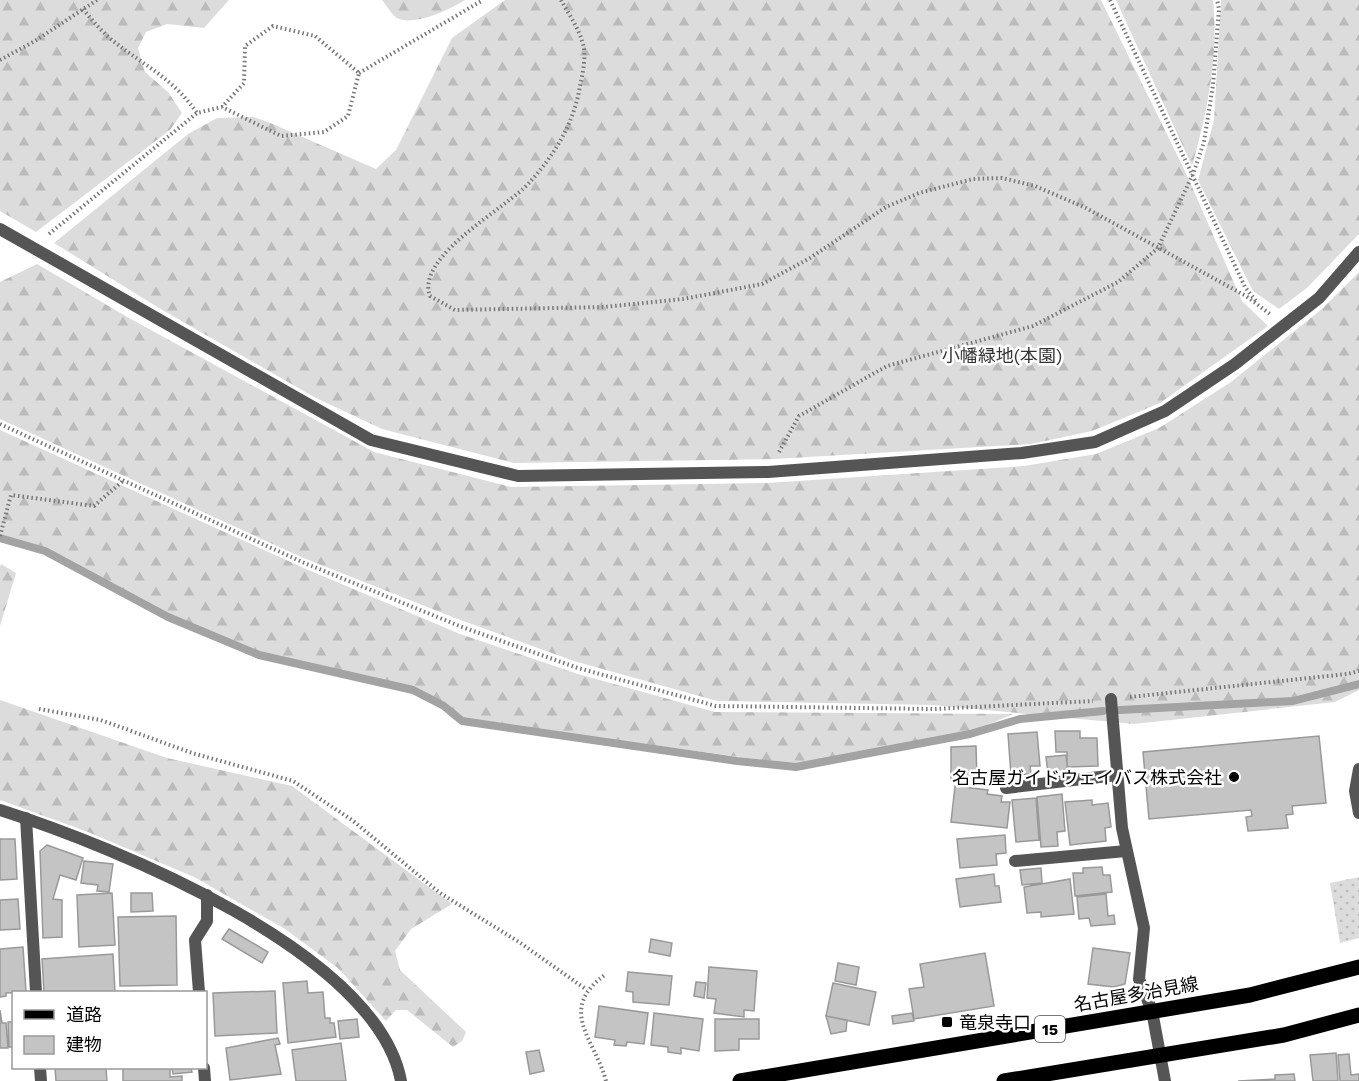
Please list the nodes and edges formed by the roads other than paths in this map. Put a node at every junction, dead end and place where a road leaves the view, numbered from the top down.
1 (0, 229) edge
2 (1359, 252) edge
3 (1111, 699) road end
4 (1359, 769) edge
5 (1117, 775) junction
6 (1006, 788) dead end
7 (0, 810) edge
8 (1359, 813) edge
9 (26, 818) junction
10 (1126, 851) junction
11 (1015, 861) dead end
12 (207, 895) junction
13 (1359, 967) edge
14 (36, 991) edge
15 (199, 991) edge
16 (1152, 1011) junction
17 (1359, 1015) edge
18 (1160, 1056) junction
19 (401, 1081) edge
20 (740, 1081) edge
21 (1004, 1081) edge
22 (1165, 1081) edge

1 - 2 street
3 - 5 street
4 - 8 street
5 - 6 street
5 - 10 street
7 - 9 street
9 - 12 street
9 - 14 street
10 - 11 street
10 - 16 street
12 - 15 street
12 - 19 street
13 - 16 main road, 名古屋多治見線 / 15
16 - 18 street
16 - 20 main road, 名古屋多治見線 / 15
17 - 18 main road
18 - 21 main road
18 - 22 street

